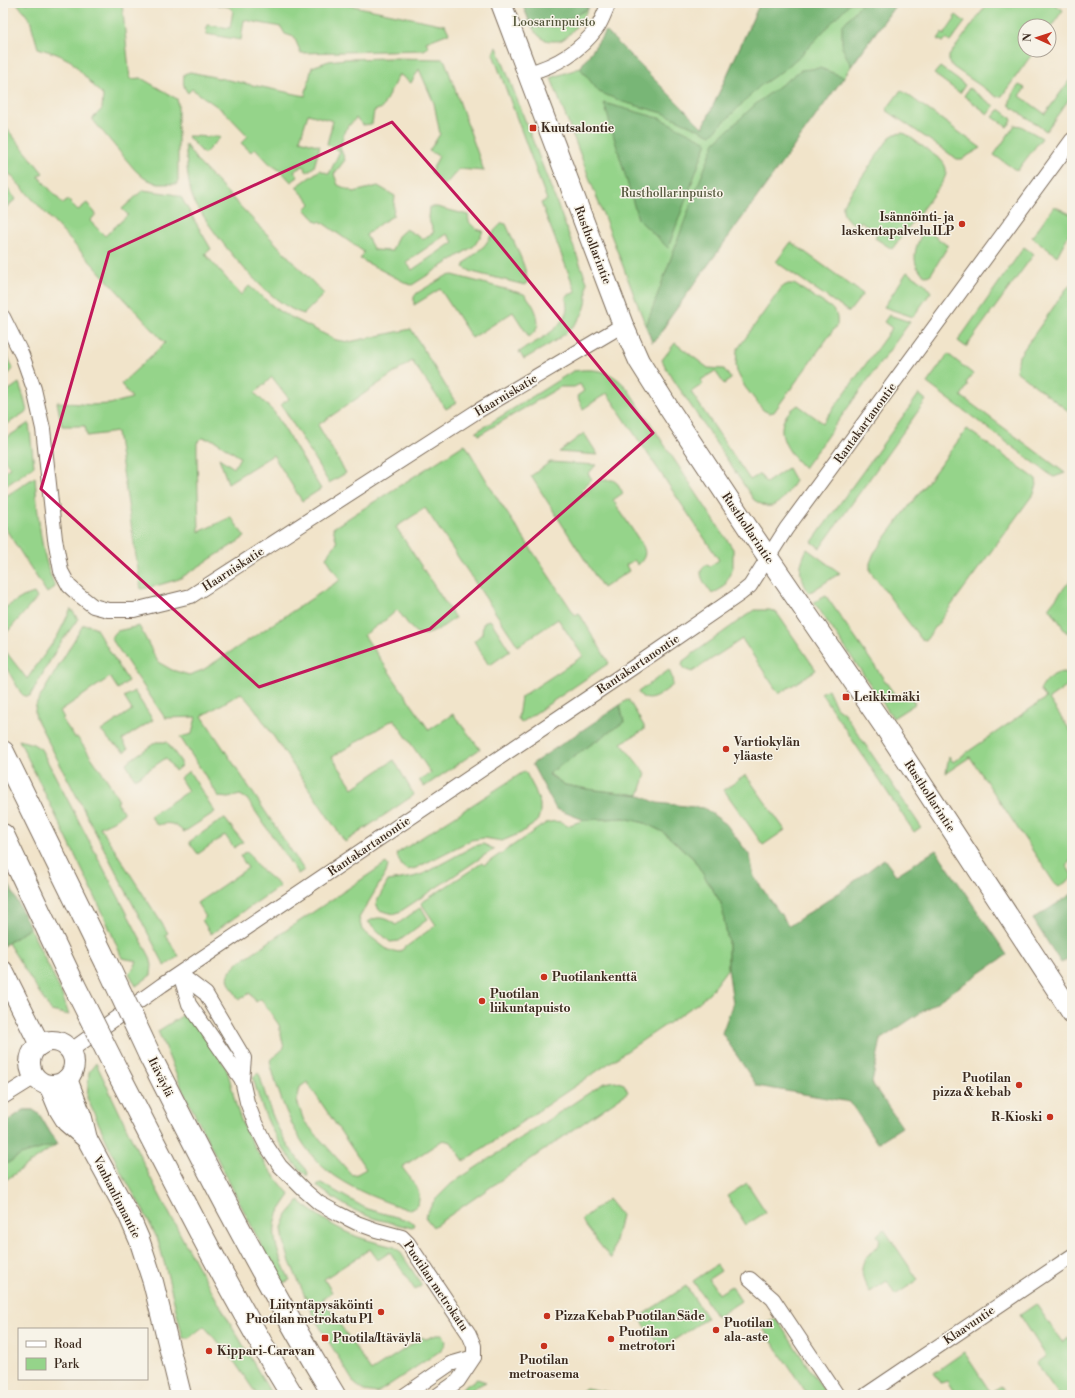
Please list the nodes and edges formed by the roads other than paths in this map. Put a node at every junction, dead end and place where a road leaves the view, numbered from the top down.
1 (501, 3) edge
2 (609, 3) edge
3 (528, 73) junction
4 (1072, 140) edge
5 (3, 317) edge
6 (623, 325) junction
7 (768, 559) junction
8 (3, 752) edge
9 (3, 835) edge
10 (3, 971) edge
11 (180, 974) junction
12 (1072, 1013) edge
13 (40, 1045) junction
14 (70, 1051) junction
15 (50, 1080) junction
16 (242, 1080) junction
17 (3, 1097) edge
18 (1072, 1256) edge
19 (750, 1279) dead end
20 (474, 1357) junction
21 (181, 1395) edge
22 (292, 1395) edge
23 (334, 1395) edge
24 (405, 1395) edge
25 (438, 1395) edge
26 (837, 1395) edge
27 (866, 1395) edge

1 - 3 main road, Rusthollarintie
2 - 3 street
3 - 6 main road, Rusthollarintie
4 - 7 street, Rantakartanontie
5 - 6 street, Haarniskatie
6 - 7 main road, Rusthollarintie
7 - 11 street, Rantakartanontie
7 - 12 main road, Rusthollarintie
8 - 23 main road, Itäväylä, bridge
9 - 22 main road, bridge
10 - 13 main road
11 - 14 street, Rantakartanontie
11 - 16 street, Puotilan metrokatu
11 - 16 street, Puotilan metrokatu
13 - 14 main road
13 - 15 main road
14 - 15 main road
15 - 17 street
15 - 21 main road, Vanhanlinnantie
16 - 20 street, Puotilan metrokatu
18 - 27 street, Klaavuntie
19 - 26 street
20 - 24 street
20 - 25 street

